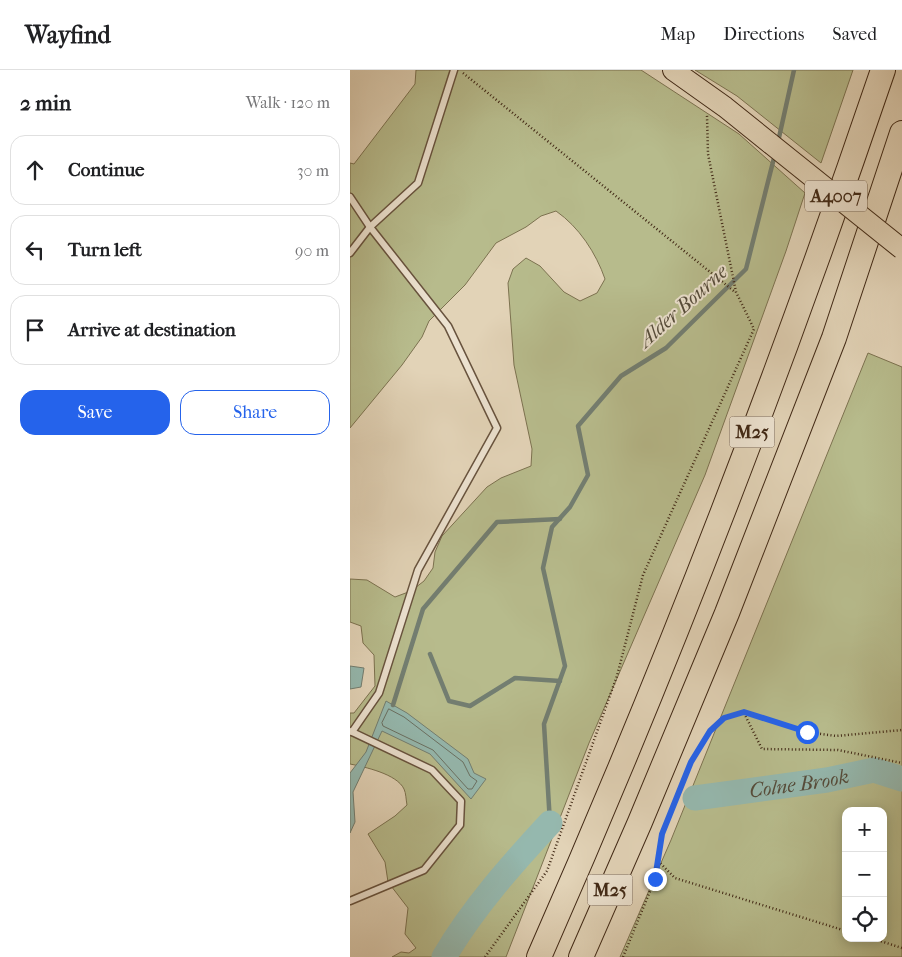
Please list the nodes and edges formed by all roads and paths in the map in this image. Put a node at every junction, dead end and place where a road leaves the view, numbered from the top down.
1 (454, 70) edge
2 (460, 70) edge
3 (673, 70) edge
4 (883, 70) edge
5 (706, 94) junction
6 (902, 133) edge
7 (350, 197) edge
8 (370, 227) junction
9 (902, 249) edge
10 (350, 253) edge
11 (736, 292) junction
12 (744, 712) junction
13 (902, 730) edge
14 (351, 732) edge
15 (902, 763) edge
16 (658, 861) junction
17 (350, 901) edge
18 (842, 929) edge
19 (883, 942) edge
20 (902, 948) edge
21 (485, 957) edge
22 (539, 957) edge
23 (581, 957) edge
24 (623, 957) edge

1 - 8 lane
2 - 11 path
3 - 5 main road, A4007
4 - 22 highway, M25
5 - 9 main road, A4007, bridge
5 - 11 path
6 - 23 highway, M25
7 - 8 lane
8 - 10 lane
8 - 14 lane
11 - 21 path
12 - 13 path
12 - 15 path
12 - 16 path
14 - 17 lane
16 - 18 path
16 - 24 path
19 - 20 path

